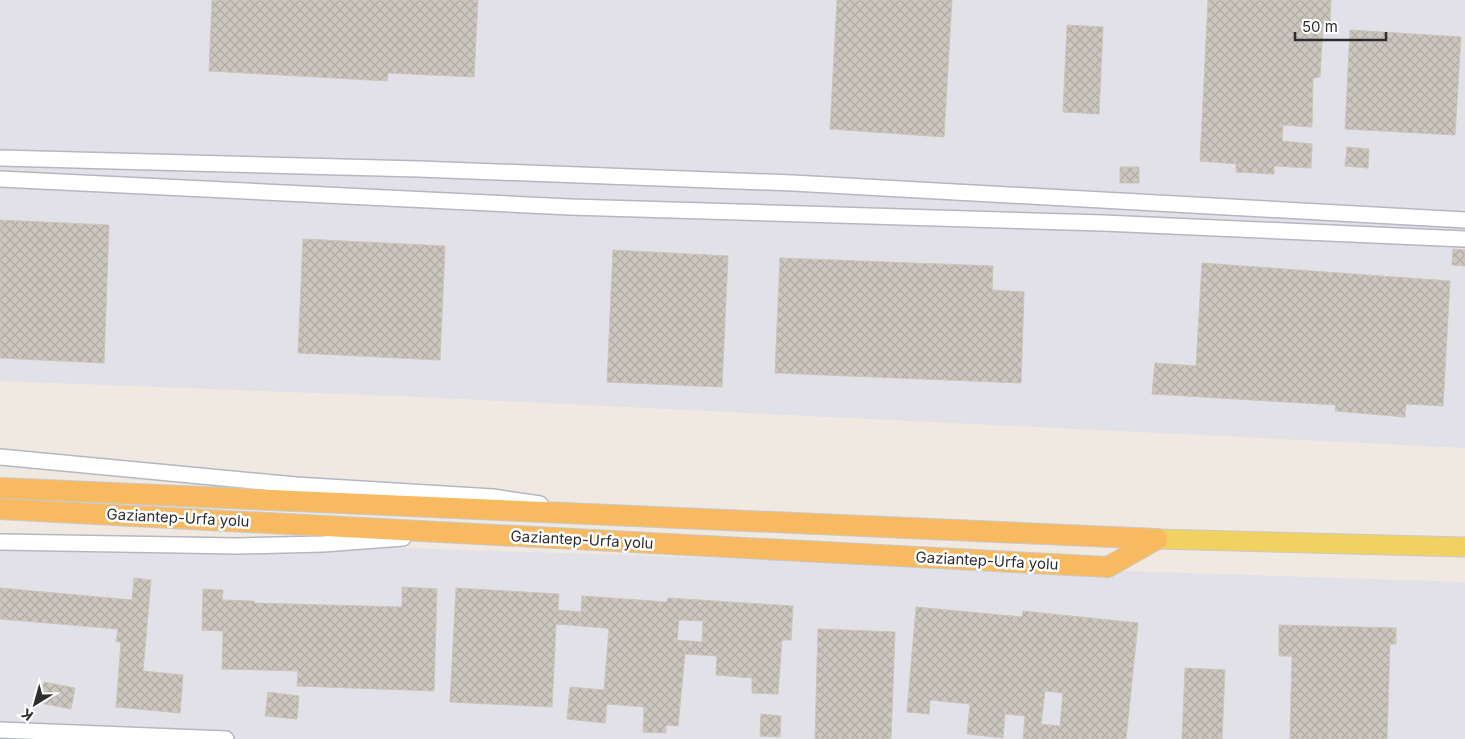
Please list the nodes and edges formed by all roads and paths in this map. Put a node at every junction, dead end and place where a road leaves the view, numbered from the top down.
1 (0, 158) edge
2 (0, 179) edge
3 (1465, 220) edge
4 (1465, 239) edge
5 (0, 457) edge
6 (0, 488) edge
7 (0, 509) edge
8 (618, 515) junction
9 (462, 533) junction
10 (1157, 539) junction
11 (0, 542) edge
12 (1465, 547) edge
13 (0, 730) edge
14 (226, 739) edge

1 - 3 street
2 - 4 street
5 - 8 street
6 - 8 highway, Gaziantep-Urfa yolu
7 - 9 highway, Gaziantep-Urfa yolu
8 - 10 highway, Gaziantep-Urfa yolu
9 - 10 highway, Gaziantep-Urfa yolu
9 - 11 street
10 - 12 main road, Gaziantep-Urfa yolu
13 - 14 street

